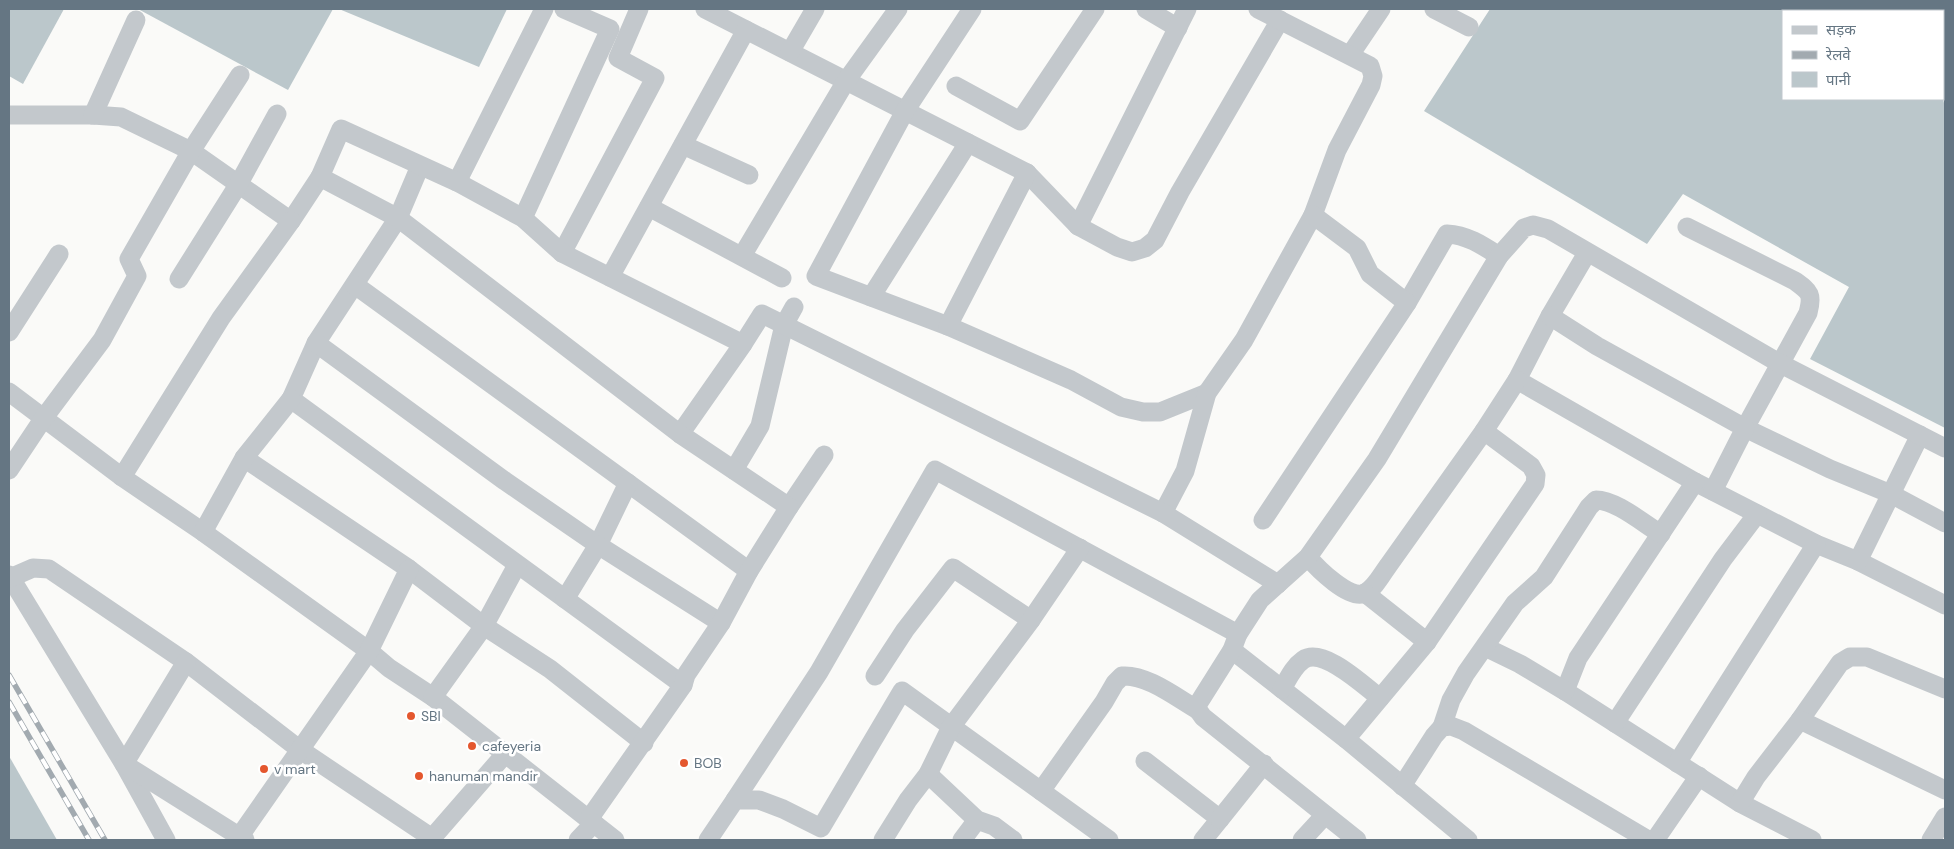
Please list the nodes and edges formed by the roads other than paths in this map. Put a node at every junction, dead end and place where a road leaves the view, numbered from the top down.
1 (544, 9) edge
2 (564, 9) edge
3 (638, 9) edge
4 (704, 9) edge
5 (814, 9) edge
6 (898, 9) edge
7 (1095, 9) edge
8 (1146, 9) edge
9 (1187, 9) edge
10 (1258, 9) edge
11 (1381, 9) edge
12 (1434, 9) edge
13 (964, 11) edge
14 (136, 20) dead end
15 (1280, 20) junction
16 (1178, 28) junction
17 (1469, 28) dead end
18 (746, 30) junction
19 (790, 52) junction
20 (1350, 55) junction
21 (240, 76) dead end
22 (846, 81) junction
23 (956, 86) dead end
24 (905, 111) junction
25 (277, 114) dead end
26 (9, 115) edge
27 (93, 115) junction
28 (968, 143) junction
29 (683, 145) junction
30 (191, 152) junction
31 (420, 166) junction
32 (1027, 173) junction
33 (749, 175) dead end
34 (320, 177) junction
35 (456, 182) junction
36 (238, 185) junction
37 (649, 207) junction
38 (1314, 215) junction
39 (398, 218) junction
40 (523, 218) junction
41 (291, 221) junction
42 (1078, 226) junction
43 (1687, 227) dead end
44 (1587, 253) junction
45 (59, 254) dead end
46 (562, 254) junction
47 (742, 256) junction
48 (1499, 256) junction
49 (610, 277) junction
50 (782, 278) dead end
51 (179, 279) dead end
52 (355, 285) junction
53 (872, 297) junction
54 (1407, 303) junction
55 (794, 307) dead end
56 (1550, 316) junction
57 (784, 324) junction
58 (948, 326) junction
59 (9, 332) edge
60 (316, 343) junction
61 (743, 344) junction
62 (1780, 363) junction
63 (1517, 380) junction
64 (9, 392) edge
65 (1207, 393) junction
66 (291, 399) junction
67 (43, 419) junction
68 (1745, 428) junction
69 (1484, 431) junction
70 (680, 434) junction
71 (1920, 436) junction
72 (1945, 448) edge
73 (824, 455) dead end
74 (244, 458) junction
75 (9, 470) edge
76 (734, 470) junction
77 (122, 477) junction
78 (1695, 482) junction
79 (628, 483) junction
80 (1712, 491) junction
81 (1891, 494) junction
82 (789, 506) junction
83 (1163, 513) junction
84 (1757, 514) junction
85 (1263, 520) dead end
86 (1945, 523) edge
87 (204, 532) junction
88 (1661, 534) junction
89 (1816, 544) junction
90 (598, 545) junction
91 (1080, 548) junction
92 (1308, 557) junction
93 (1858, 561) junction
94 (518, 565) junction
95 (409, 569) junction
96 (749, 571) junction
97 (9, 576) edge
98 (1278, 584) junction
99 (1365, 593) junction
100 (565, 599) junction
101 (1945, 605) edge
102 (1030, 620) junction
103 (721, 623) junction
104 (484, 626) junction
105 (1235, 642) junction
106 (1427, 642) junction
107 (1485, 647) junction
108 (369, 651) junction
109 (186, 662) junction
110 (875, 676) dead end
111 (683, 685) junction
112 (1282, 689) junction
113 (1945, 689) edge
114 (1565, 692) junction
115 (433, 697) junction
116 (1380, 698) junction
117 (1198, 710) junction
118 (1800, 720) junction
119 (1615, 723) junction
120 (951, 727) junction
121 (1442, 727) junction
122 (1346, 739) junction
123 (644, 743) junction
124 (299, 749) junction
125 (506, 753) junction
126 (1145, 761) dead end
127 (1677, 762) junction
128 (124, 764) junction
129 (1264, 764) junction
130 (928, 774) junction
131 (1699, 776) junction
132 (1402, 786) junction
133 (1945, 790) edge
134 (1041, 791) junction
135 (735, 800) junction
136 (1740, 803) junction
137 (1325, 815) junction
138 (1220, 819) junction
139 (977, 820) junction
140 (591, 821) junction
141 (241, 839) edge
142 (432, 839) edge
143 (166, 840) edge
144 (578, 840) edge
145 (615, 840) edge
146 (708, 840) edge
147 (883, 840) edge
148 (962, 840) edge
149 (1013, 840) edge
150 (1109, 840) edge
151 (1203, 840) edge
152 (1302, 840) edge
153 (1357, 840) edge
154 (1468, 840) edge
155 (1648, 840) edge
156 (1655, 840) edge
157 (1812, 840) edge

1 - 35 street
2 - 40 street
3 - 46 street
4 - 18 street
5 - 19 street
6 - 22 street
7 - 23 street
8 - 16 street
9 - 16 street
10 - 15 street
11 - 20 street
12 - 17 street
13 - 24 street
14 - 27 street
15 - 20 street
15 - 42 street
16 - 42 street
18 - 19 street
18 - 29 street
19 - 22 street
20 - 38 street
21 - 30 street
22 - 24 street
22 - 47 street
24 - 28 street
24 - 53 street
25 - 36 street
26 - 27 street
27 - 30 street
28 - 32 street
28 - 53 street
29 - 33 street
29 - 37 street
30 - 36 street
30 - 67 street
31 - 34 street
31 - 35 street
31 - 39 street
32 - 42 street
32 - 58 street
34 - 39 street
34 - 41 street
35 - 40 street
36 - 41 street
36 - 51 street
37 - 47 street
37 - 49 street
38 - 54 street
38 - 65 street
39 - 52 street
39 - 70 street
40 - 46 street
41 - 77 street
43 - 62 street
44 - 48 street
44 - 56 street
44 - 62 street
45 - 59 street
46 - 49 street
47 - 50 street
48 - 54 street
48 - 92 street
49 - 61 street
52 - 60 street
52 - 79 street
53 - 58 street
54 - 85 street
55 - 57 street
56 - 63 street
56 - 68 street
57 - 61 street
57 - 76 street
57 - 83 street
58 - 65 street
60 - 66 street
60 - 90 street
61 - 70 street
62 - 68 street
62 - 71 street
63 - 69 street
63 - 78 street
64 - 67 street
65 - 83 street
66 - 74 street
66 - 94 street
67 - 75 street
67 - 77 street
68 - 80 street
68 - 81 street
69 - 99 street
69 - 106 street
70 - 76 street
71 - 72 street
71 - 81 street
73 - 82 street
74 - 87 street
74 - 95 street
76 - 82 street
77 - 87 street
78 - 80 street
78 - 88 street
79 - 90 street
79 - 96 street
80 - 84 street
81 - 86 street
81 - 93 street
82 - 96 street
83 - 98 street
84 - 89 street
84 - 119 street
87 - 108 street
88 - 107 street
88 - 114 street
89 - 93 street
89 - 127 street
90 - 100 street
90 - 103 street
91 - 102 street
91 - 105 street
91 - 135 street
92 - 98 street
92 - 99 street
93 - 101 street
94 - 100 street
94 - 104 street
95 - 104 street
95 - 108 street
96 - 103 street
97 - 109 street
97 - 128 street
98 - 105 street
99 - 106 street
100 - 111 street
102 - 110 street
102 - 120 street
103 - 111 street
104 - 115 street
104 - 123 street
105 - 112 street
105 - 117 street
106 - 116 street
107 - 114 street
107 - 121 street
108 - 115 street
108 - 124 street
109 - 124 street
109 - 128 street
111 - 123 street
112 - 116 street
112 - 122 street
113 - 118 street
114 - 119 street
115 - 125 street
116 - 122 street
117 - 129 street
117 - 134 street
118 - 133 street
118 - 136 street
119 - 127 street
120 - 130 street
120 - 134 street
120 - 135 street
121 - 132 street
121 - 155 street
122 - 132 street
123 - 140 street
124 - 141 street
124 - 142 street
125 - 140 street
125 - 142 street
126 - 138 street
127 - 131 street
128 - 141 street
128 - 143 street
129 - 137 street
129 - 138 street
130 - 139 street
130 - 147 street
131 - 136 street
131 - 156 street
132 - 154 street
134 - 150 street
135 - 146 street
136 - 157 street
137 - 152 street
137 - 153 street
138 - 151 street
139 - 148 street
139 - 149 street
140 - 144 street
140 - 145 street

